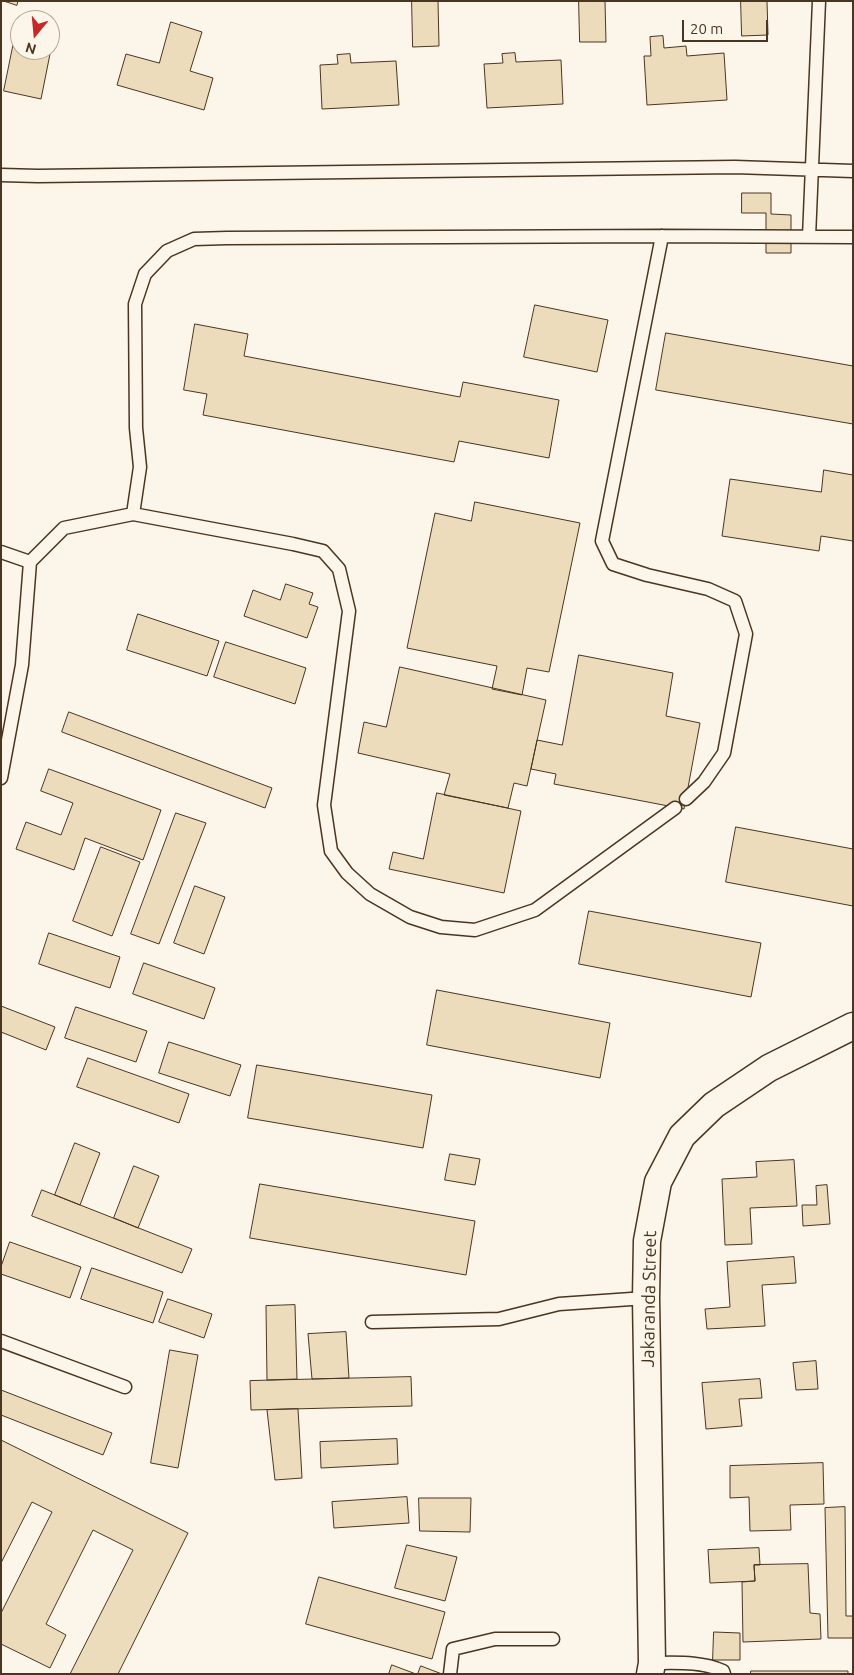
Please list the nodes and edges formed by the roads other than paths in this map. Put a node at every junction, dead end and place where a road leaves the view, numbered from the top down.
1 (819, 1) edge
2 (812, 170) junction
3 (853, 171) edge
4 (1, 174) edge
5 (662, 236) junction
6 (809, 237) junction
7 (853, 237) edge
8 (133, 514) junction
9 (1, 552) edge
10 (30, 562) junction
11 (1, 778) edge
12 (686, 799) dead end
13 (675, 808) dead end
14 (853, 1026) edge
15 (646, 1298) junction
16 (372, 1322) dead end
17 (1, 1341) edge
18 (125, 1387) dead end
19 (553, 1638) dead end
20 (651, 1668) edge
21 (450, 1674) edge
22 (724, 1674) edge

1 - 2 lane
2 - 3 lane
2 - 4 lane
2 - 6 lane
5 - 6 lane
5 - 8 lane
5 - 12 lane
6 - 7 lane
8 - 10 lane
8 - 13 lane
9 - 10 lane
10 - 11 lane
14 - 15 street, Jakaranda Street
15 - 16 lane
15 - 20 street, Jakaranda Street
17 - 18 lane
19 - 21 lane
20 - 22 lane

